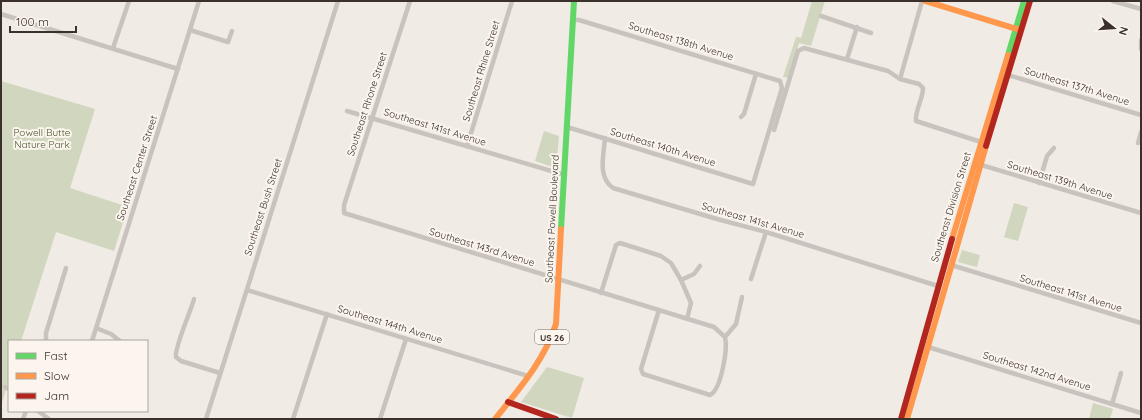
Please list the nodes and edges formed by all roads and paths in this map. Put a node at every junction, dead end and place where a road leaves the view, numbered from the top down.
1 (129, 1) edge
2 (199, 1) edge
3 (338, 1) edge
4 (410, 1) edge
5 (512, 1) edge
6 (574, 1) edge
7 (924, 1) edge
8 (1024, 1) edge
9 (1030, 1) edge
10 (1113, 1) edge
11 (1141, 9) edge
12 (1, 14) edge
13 (821, 16) dead end
14 (573, 20) junction
15 (857, 27) junction
16 (190, 30) junction
17 (1018, 30) junction
18 (232, 31) dead end
19 (871, 33) dead end
20 (1141, 40) edge
21 (113, 48) junction
22 (1141, 49) edge
23 (848, 59) junction
24 (178, 68) junction
25 (756, 74) junction
26 (1008, 75) junction
27 (900, 79) junction
28 (347, 111) dead end
29 (1141, 114) edge
30 (741, 117) dead end
31 (372, 118) junction
32 (567, 127) junction
33 (774, 130) dead end
34 (1141, 132) edge
35 (605, 138) junction
36 (981, 142) junction
37 (1138, 143) dead end
38 (467, 146) junction
39 (1054, 148) dead end
40 (978, 164) junction
41 (564, 175) junction
42 (1039, 183) junction
43 (753, 184) joint
44 (344, 213) joint
45 (1141, 213) edge
46 (766, 232) junction
47 (950, 243) junction
48 (951, 265) junction
49 (700, 266) dead end
50 (66, 268) dead end
51 (751, 279) dead end
52 (559, 280) junction
53 (681, 280) junction
54 (938, 286) junction
55 (247, 290) junction
56 (944, 290) junction
57 (601, 293) junction
58 (742, 297) dead end
59 (194, 300) dead end
60 (659, 310) junction
61 (327, 314) junction
62 (688, 319) junction
63 (1141, 323) edge
64 (96, 328) junction
65 (725, 338) junction
66 (406, 339) junction
67 (46, 340) edge
68 (92, 340) edge
69 (119, 340) edge
70 (928, 347) junction
71 (220, 373) junction
72 (1120, 373) dead end
73 (528, 376) junction
74 (508, 402) junction
75 (1112, 404) junction
76 (39, 412) edge
77 (1141, 413) edge
78 (49, 419) edge
79 (206, 419) edge
80 (293, 419) edge
81 (380, 419) edge
82 (495, 419) edge
83 (556, 419) edge
84 (902, 419) edge
85 (907, 419) edge

1 - 21 street
2 - 16 street, Southeast Center Street
3 - 55 street, Southeast Bush Street
4 - 31 street, Southeast Rhone Street
5 - 38 street, Southeast Rhine Street
6 - 14 main road, Southeast Powell Boulevard / US 26
7 - 17 main road
7 - 27 street
8 - 17 main road, Southeast Division Street
9 - 17 main road, Southeast Division Street
10 - 11 street
12 - 21 street
13 - 15 street
14 - 25 street, Southeast 138th Avenue
14 - 32 main road, Southeast Powell Boulevard / US 26
15 - 19 street
15 - 23 street
16 - 18 street
16 - 24 street, Southeast Center Street
17 - 26 main road, Southeast Division Street
17 - 36 main road, Southeast Division Street
20 - 22 street
21 - 24 street
23 - 27 street
23 - 33 street
24 - 64 street, Southeast Center Street
25 - 30 street
25 - 43 street, Southeast 138th Avenue
26 - 29 street, Southeast 137th Avenue
26 - 40 main road, Southeast Division Street
27 - 36 street
28 - 31 street, Southeast 141st Avenue
31 - 38 street, Southeast 141st Avenue
31 - 44 street, Southeast Rhone Street
32 - 35 street, Southeast 140th Avenue
32 - 41 main road, Southeast Powell Boulevard / US 26
34 - 37 street
35 - 43 street, Southeast 140th Avenue
35 - 46 street, Southeast 141st Avenue
36 - 40 main road, Southeast Division Street
38 - 41 street, Southeast 141st Avenue
39 - 42 street
40 - 42 street, Southeast 139th Avenue
40 - 47 main road, Southeast Division Street
40 - 48 main road, Southeast Division Street
41 - 52 main road, Southeast Powell Boulevard / US 26
42 - 45 street, Southeast 139th Avenue
44 - 52 street, Southeast 143rd Avenue
46 - 51 street
46 - 54 street, Southeast 141st Avenue
47 - 48 main road
47 - 54 main road, Southeast Division Street
48 - 56 main road, Southeast Division Street
48 - 63 street, Southeast 141st Avenue
49 - 53 street
50 - 67 street
52 - 57 street, Southeast 143rd Avenue
52 - 73 main road, Southeast Powell Boulevard / US 26
53 - 57 street
53 - 62 street
54 - 56 main road
54 - 84 main road, Southeast Division Street
55 - 61 street, Southeast 144th Avenue
55 - 71 street, Southeast Bush Street
56 - 70 main road, Southeast Division Street
57 - 60 street, Southeast 143rd Avenue
58 - 65 street
59 - 71 street
60 - 62 street, Southeast 143rd Avenue
60 - 65 street
61 - 66 street, Southeast 144th Avenue
61 - 80 street
62 - 65 street, Southeast 143rd Avenue
64 - 68 street, Southeast Center Street
64 - 69 street
66 - 73 street, Southeast 144th Avenue
66 - 81 street
70 - 75 street, Southeast 142nd Avenue
70 - 85 main road, Southeast Division Street
71 - 79 street, Southeast Bush Street
72 - 75 street
73 - 74 main road, Southeast Powell Boulevard / US 26
74 - 82 main road, Southeast Powell Boulevard / US 26
74 - 83 main road
75 - 77 street, Southeast 142nd Avenue
76 - 78 street

